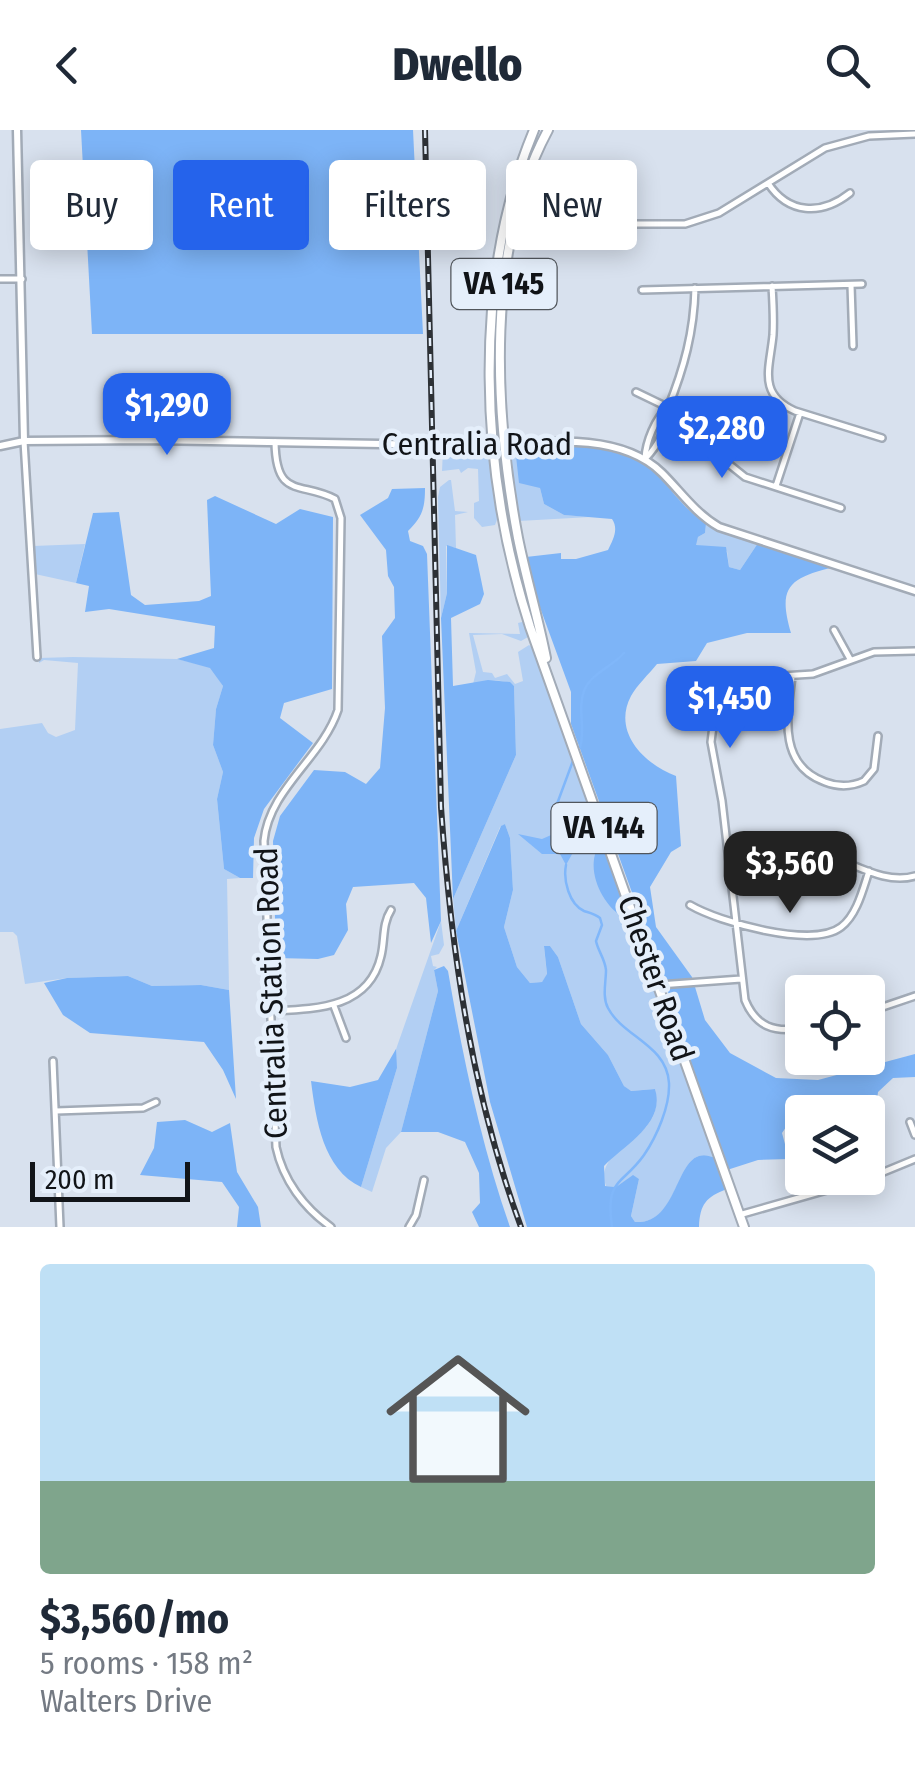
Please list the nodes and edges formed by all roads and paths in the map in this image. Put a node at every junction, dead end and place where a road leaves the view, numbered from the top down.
1 (17, 130) edge
2 (534, 130) edge
3 (548, 130) edge
4 (915, 134) edge
5 (523, 160) edge
6 (536, 160) edge
7 (768, 183) junction
8 (850, 194) dead end
9 (506, 219) edge
10 (637, 225) edge
11 (509, 250) edge
12 (22, 279) junction
13 (0, 280) edge
14 (851, 284) junction
15 (862, 284) dead end
16 (772, 286) junction
17 (695, 288) junction
18 (642, 290) dead end
19 (853, 346) dead end
20 (636, 392) dead end
21 (668, 408) junction
22 (800, 413) junction
23 (882, 438) dead end
24 (24, 441) junction
25 (275, 442) junction
26 (506, 445) junction
27 (0, 446) edge
28 (496, 446) junction
29 (645, 459) junction
30 (776, 488) junction
31 (840, 508) dead end
32 (915, 591) edge
33 (834, 630) dead end
34 (915, 652) edge
35 (38, 657) dead end
36 (850, 659) junction
37 (549, 672) junction
38 (792, 677) junction
39 (680, 717) dead end
40 (712, 722) junction
41 (878, 736) dead end
42 (728, 848) junction
43 (869, 871) junction
44 (915, 876) edge
45 (690, 905) dead end
46 (391, 910) dead end
47 (736, 922) junction
48 (742, 979) junction
49 (659, 985) junction
50 (915, 996) edge
51 (334, 1006) junction
52 (885, 1006) edge
53 (271, 1010) junction
54 (785, 1030) edge
55 (346, 1038) dead end
56 (53, 1061) dead end
57 (156, 1102) dead end
58 (56, 1112) junction
59 (910, 1122) dead end
60 (915, 1135) edge
61 (915, 1159) edge
62 (885, 1171) edge
63 (424, 1180) dead end
64 (805, 1195) edge
65 (739, 1215) junction
66 (60, 1227) edge
67 (331, 1227) edge
68 (409, 1227) edge
69 (744, 1227) edge

1 - 12 main road
2 - 5 main road, Chester Road / VA 145
3 - 6 main road, Chester Road / VA 145
4 - 7 street
7 - 8 street
7 - 10 street
9 - 28 main road, Chester Road / VA 145
11 - 26 main road, Chester Road / VA 145
12 - 13 street
12 - 24 main road
14 - 15 street
14 - 16 street
14 - 19 street
16 - 17 street
16 - 22 street
17 - 18 street
17 - 21 street
20 - 21 street
21 - 29 street
21 - 30 street
22 - 23 street
22 - 30 street
24 - 25 main road, Centralia Road
24 - 27 main road, Centralia Road
24 - 35 street
25 - 28 main road, Centralia Road
25 - 53 street, Centralia Station Road
26 - 28 main road, Centralia Road
26 - 29 main road, Centralia Road
26 - 37 main road, Chester Road / VA 144
28 - 37 main road, Chester Road / VA 144
29 - 32 main road, Centralia Road
30 - 31 street
33 - 36 street
34 - 36 street
36 - 38 street
37 - 49 main road, Chester Road / VA 144
38 - 40 street
38 - 41 street
39 - 40 street
40 - 42 street
42 - 43 street
42 - 47 street
43 - 44 street
43 - 47 street
45 - 47 street
46 - 51 street
47 - 48 street
48 - 49 street
48 - 54 street
49 - 65 main road, Chester Road / VA 144
50 - 52 street
51 - 53 street
51 - 55 street
53 - 67 street, Centralia Station Road
56 - 58 street
57 - 58 street
58 - 66 street
59 - 60 street
61 - 62 street
63 - 68 street
64 - 65 street
65 - 69 main road, Chester Road / VA 144

